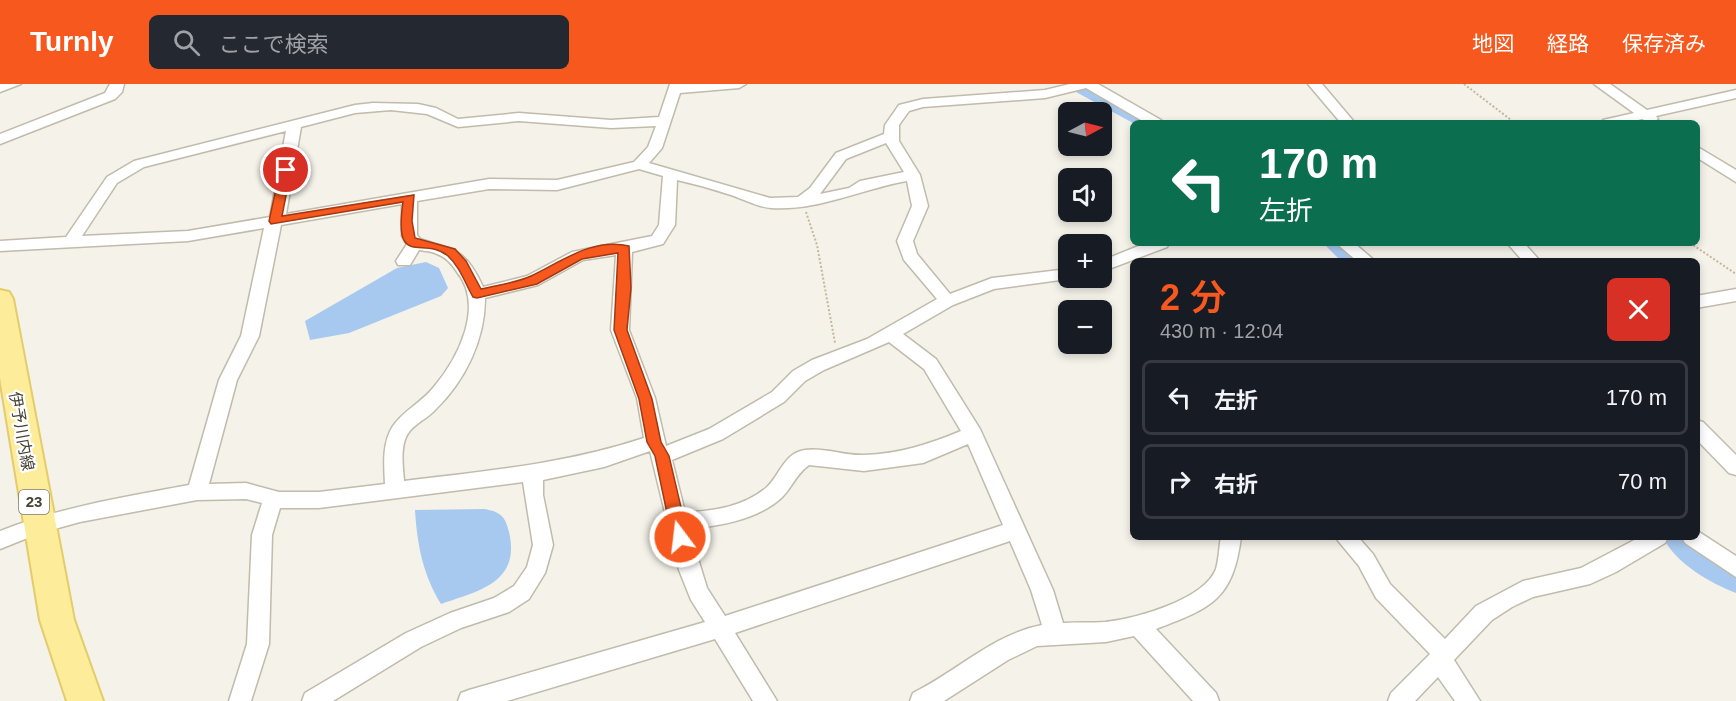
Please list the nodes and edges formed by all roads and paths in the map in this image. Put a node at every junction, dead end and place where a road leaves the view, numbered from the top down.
1 (14, 84) edge
2 (739, 84) edge
3 (1087, 84) edge
4 (1315, 84) edge
5 (1464, 84) edge
6 (1601, 84) edge
7 (676, 87) edge
8 (0, 88) edge
9 (1736, 94) edge
10 (114, 95) edge
11 (1645, 114) junction
12 (1151, 120) edge
13 (1345, 120) edge
14 (1511, 120) edge
15 (1620, 120) edge
16 (1654, 120) edge
17 (665, 121) junction
18 (294, 125) junction
19 (891, 136) junction
20 (0, 140) edge
21 (1700, 153) edge
22 (639, 165) junction
23 (670, 175) junction
24 (913, 175) junction
25 (1736, 177) edge
26 (410, 198) junction
27 (802, 202) junction
28 (275, 221) junction
29 (70, 243) junction
30 (415, 244) junction
31 (0, 246) edge
32 (1154, 246) edge
33 (1348, 246) edge
34 (1518, 246) edge
35 (1694, 246) edge
36 (624, 249) junction
37 (1363, 258) edge
38 (1530, 258) edge
39 (404, 261) dead end
40 (1112, 263) edge
41 (1736, 274) edge
42 (1058, 276) edge
43 (477, 294) junction
44 (1736, 295) edge
45 (0, 299) edge
46 (947, 301) junction
47 (1700, 301) edge
48 (891, 334) junction
49 (837, 357) junction
50 (1700, 432) edge
51 (973, 434) junction
52 (658, 449) junction
53 (1736, 467) edge
54 (534, 473) junction
55 (395, 491) junction
56 (197, 492) junction
57 (273, 499) junction
58 (676, 520) junction
59 (38, 525) junction
60 (1016, 530) junction
61 (0, 540) edge
62 (1231, 540) edge
63 (1348, 540) edge
64 (1653, 540) edge
65 (1695, 540) edge
66 (1736, 568) edge
67 (1140, 627) junction
68 (720, 628) junction
69 (1056, 634) junction
70 (1442, 659) junction
71 (505, 696) edge
72 (85, 701) edge
73 (240, 701) edge
74 (313, 701) edge
75 (469, 701) edge
76 (766, 701) edge
77 (921, 701) edge
78 (1208, 701) edge
79 (1399, 701) edge
80 (1469, 701) edge

1 - 8 street
2 - 7 street
3 - 12 street
3 - 19 street
4 - 13 street
5 - 14 path
6 - 11 street
7 - 17 street
9 - 11 street
10 - 20 street
11 - 15 street
11 - 16 street
17 - 18 street
17 - 22 street
18 - 28 street
18 - 29 street
19 - 24 street
19 - 27 street
21 - 25 street
22 - 23 street
22 - 26 street
23 - 27 street
23 - 36 street
24 - 27 street
24 - 46 street
26 - 28 street
26 - 30 street
27 - 49 path
28 - 29 street
28 - 56 street
29 - 31 street
30 - 39 street
30 - 43 street
32 - 40 street
33 - 37 street
34 - 38 street
35 - 41 path
36 - 43 street
36 - 52 street
42 - 46 street
43 - 55 street
44 - 47 street
45 - 59 main road, 伊予川内線 / 23
46 - 48 street
48 - 49 street
48 - 51 street
49 - 52 street
50 - 53 street
51 - 58 street
51 - 60 street
52 - 54 street
52 - 58 street
54 - 55 street
54 - 74 street
55 - 57 street
56 - 57 street
56 - 59 street
57 - 73 street
58 - 68 street
59 - 61 street
59 - 72 main road, 伊予川内線 / 23
60 - 68 street
60 - 69 street
62 - 67 street
63 - 70 street
64 - 70 street
65 - 66 street
67 - 69 street
67 - 78 street
68 - 71 street
68 - 76 street
69 - 77 street
70 - 79 street
70 - 80 street
71 - 75 street

